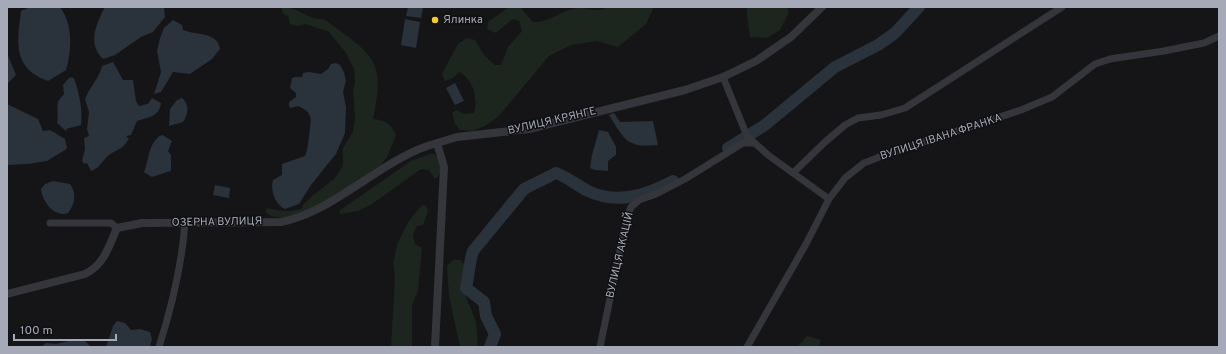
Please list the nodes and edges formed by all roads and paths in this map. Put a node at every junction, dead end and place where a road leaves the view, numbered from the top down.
1 (822, 7) edge
2 (1062, 7) edge
3 (1219, 36) edge
4 (723, 77) junction
5 (437, 143) junction
6 (754, 143) junction
7 (793, 173) junction
8 (829, 199) junction
9 (185, 222) junction
10 (50, 223) dead end
11 (117, 228) junction
12 (7, 294) edge
13 (159, 347) edge
14 (435, 347) edge
15 (600, 347) edge
16 (748, 347) edge

1 - 4 street, ВУЛИЦЯ КРЯНГЕ
2 - 7 street
3 - 8 street, ВУЛИЦЯ ІВАНА ФРАНКА
4 - 5 street, ВУЛИЦЯ КРЯНГЕ
4 - 6 street
5 - 9 street, ОЗЕРНА ВУЛИЦЯ
5 - 14 street
6 - 7 street
6 - 15 street, ВУЛИЦЯ АКАЦІЙ
7 - 8 street
8 - 16 street, ВУЛИЦЯ ІВАНА ФРАНКА
9 - 11 street, ОЗЕРНА ВУЛИЦЯ
9 - 13 street
10 - 11 street
11 - 12 street

